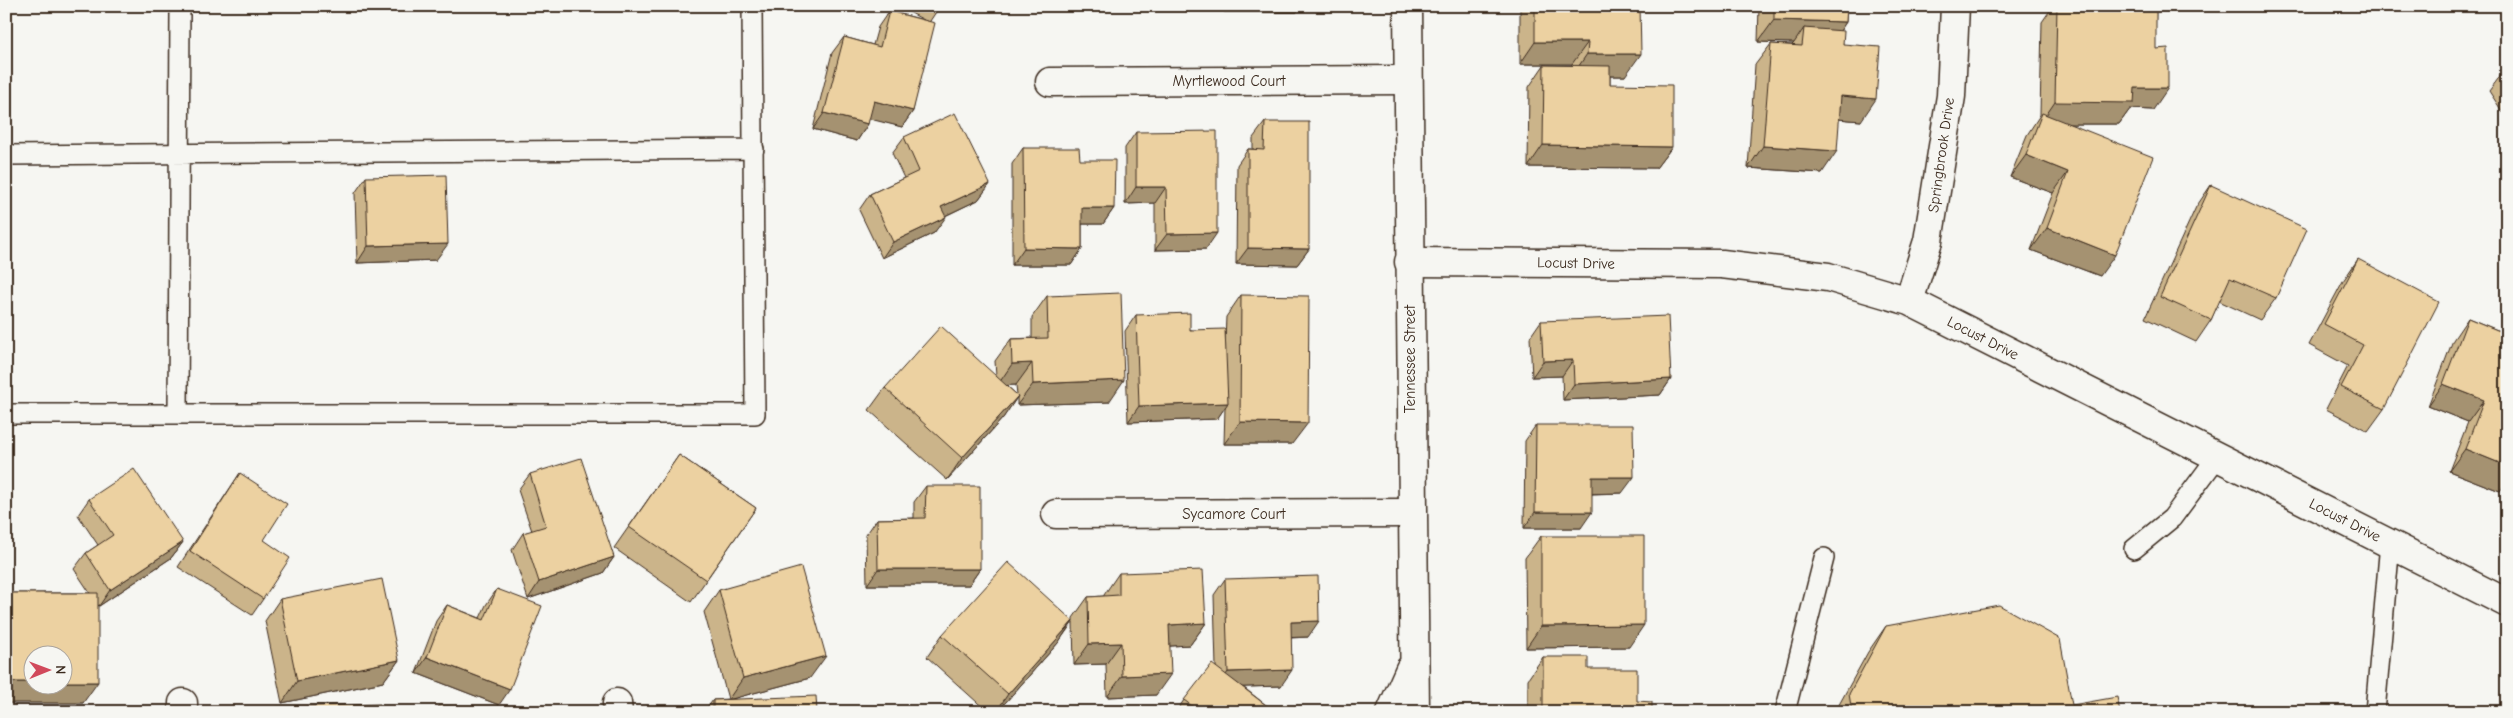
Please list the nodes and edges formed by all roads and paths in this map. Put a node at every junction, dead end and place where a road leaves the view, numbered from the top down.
1 (180, 6) edge
2 (752, 6) edge
3 (1408, 6) edge
4 (1955, 6) edge
5 (1408, 80) junction
6 (1050, 82) dead end
7 (754, 149) junction
8 (179, 154) junction
9 (6, 155) edge
10 (1409, 262) junction
11 (1909, 302) junction
12 (6, 414) edge
13 (178, 414) junction
14 (2218, 456) junction
15 (1412, 513) junction
16 (1056, 514) dead end
17 (2390, 543) junction
18 (2134, 549) dead end
19 (1824, 558) dead end
20 (2507, 603) edge
21 (1414, 661) junction
22 (1391, 712) edge
23 (1415, 712) edge
24 (1785, 712) edge
25 (2375, 712) edge

1 - 8 lane
2 - 7 lane
3 - 5 street, Tennessee Street
4 - 11 street, Springbrook Drive
5 - 6 street, Myrtlewood Court
5 - 10 street, Tennessee Street
7 - 8 lane
7 - 13 lane
8 - 9 lane
8 - 13 lane
10 - 11 street, Locust Drive
10 - 15 street, Tennessee Street
11 - 14 street, Locust Drive
12 - 13 lane
14 - 17 street, Locust Drive
14 - 18 lane
15 - 16 street, Sycamore Court
15 - 21 street, Tennessee Street
17 - 20 street, Locust Drive
17 - 25 lane
19 - 24 lane
21 - 22 street
21 - 23 street, Tennessee Street

